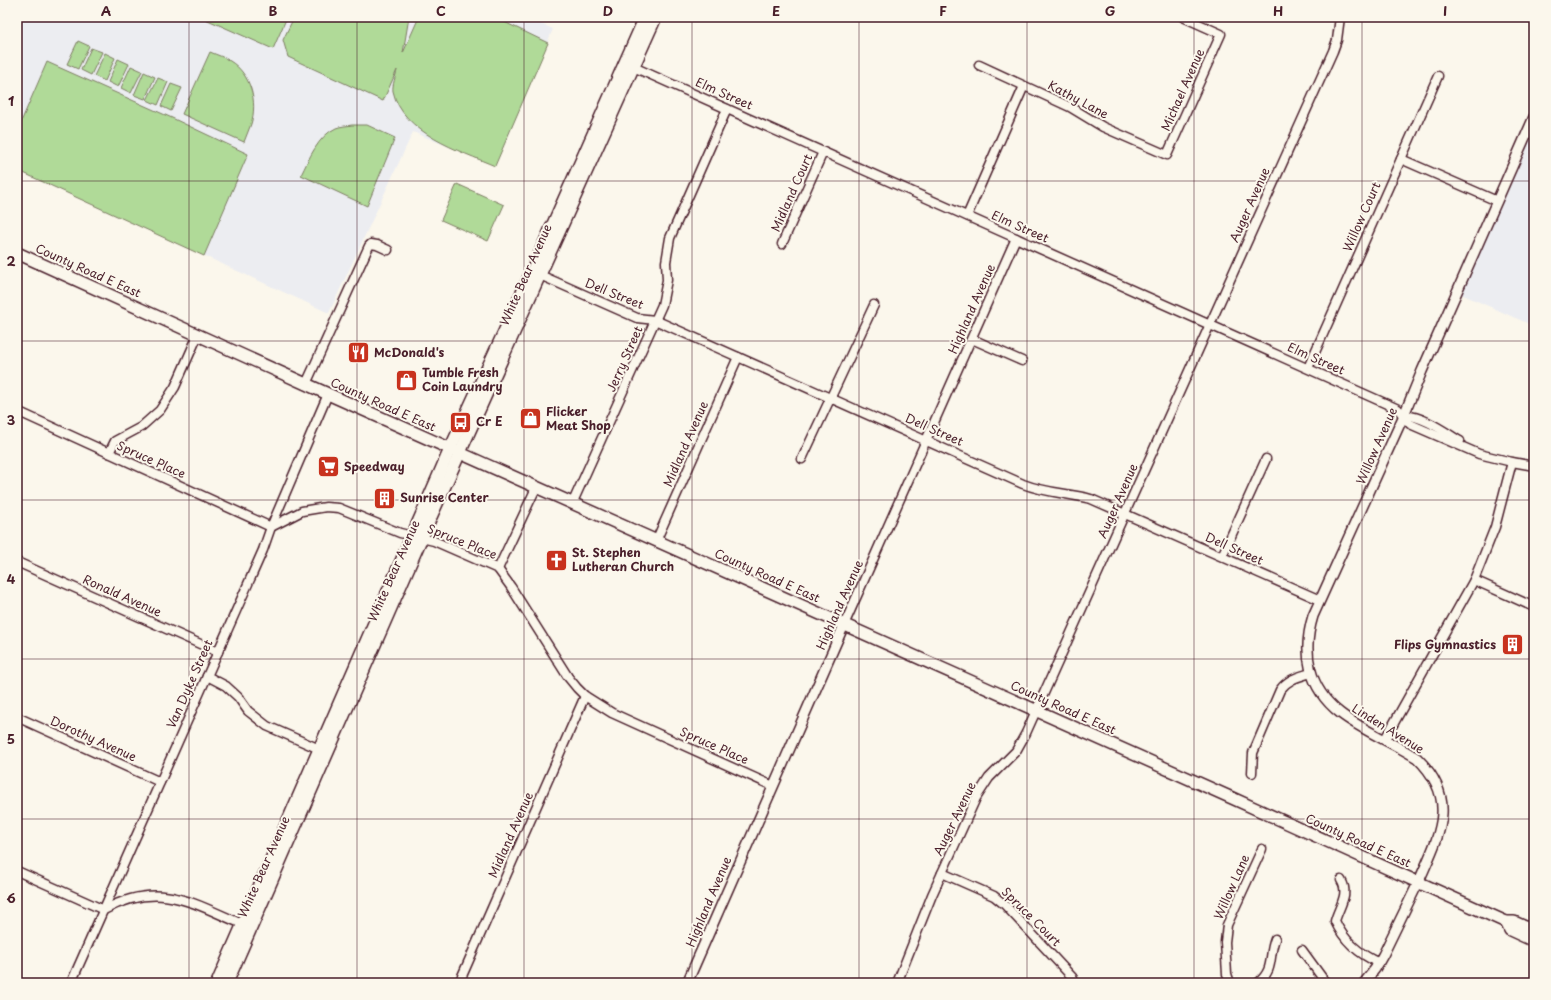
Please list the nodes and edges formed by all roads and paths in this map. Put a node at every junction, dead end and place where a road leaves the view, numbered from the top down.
1 (645, 17) edge
2 (656, 17) edge
3 (1183, 17) edge
4 (1340, 17) edge
5 (629, 65) junction
6 (979, 65) dead end
7 (1438, 76) dead end
8 (1024, 86) junction
9 (727, 109) junction
10 (1534, 117) edge
11 (824, 152) junction
12 (1166, 155) joint
13 (1401, 159) junction
14 (1497, 201) junction
15 (967, 216) junction
16 (1016, 238) junction
17 (782, 244) dead end
18 (388, 250) dead end
19 (17, 253) edge
20 (540, 275) junction
21 (874, 305) dead end
22 (655, 320) junction
23 (1210, 324) junction
24 (198, 335) junction
25 (972, 339) junction
26 (738, 357) junction
27 (1022, 361) dead end
28 (1308, 368) junction
29 (306, 384) junction
30 (328, 394) junction
31 (831, 398) junction
32 (17, 411) edge
33 (1404, 415) junction
34 (926, 440) junction
35 (450, 449) junction
36 (109, 454) junction
37 (460, 454) junction
38 (802, 459) dead end
39 (1266, 459) dead end
40 (1512, 462) junction
41 (1534, 466) edge
42 (536, 488) junction
43 (572, 504) junction
44 (1126, 514) junction
45 (271, 526) junction
46 (418, 536) junction
47 (656, 541) junction
48 (1222, 556) junction
49 (17, 562) edge
50 (498, 569) junction
51 (1474, 580) junction
52 (1320, 600) junction
53 (1534, 607) edge
54 (844, 625) junction
55 (218, 652) junction
56 (1311, 673) junction
57 (207, 676) junction
58 (585, 696) junction
59 (1036, 710) junction
60 (17, 717) edge
61 (1385, 739) junction
62 (324, 751) junction
63 (1252, 773) dead end
64 (160, 782) junction
65 (773, 786) junction
66 (1262, 849) dead end
67 (17, 871) edge
68 (942, 873) junction
69 (1341, 880) dead end
70 (1418, 882) junction
71 (104, 910) junction
72 (1506, 922) junction
73 (247, 927) junction
74 (1534, 931) edge
75 (1275, 939) dead end
76 (1534, 941) edge
77 (1302, 950) dead end
78 (1379, 963) junction
79 (1073, 978) dead end
80 (71, 983) edge
81 (217, 983) edge
82 (227, 983) edge
83 (459, 983) edge
84 (687, 983) edge
85 (898, 983) edge
86 (1230, 983) edge
87 (1258, 983) edge
88 (1326, 983) edge
89 (1364, 983) edge

1 - 5 main road, White Bear Avenue
2 - 5 main road, White Bear Avenue
3 - 12 street, Michael Avenue
4 - 23 street, Auger Avenue
5 - 9 street, Elm Street
5 - 20 main road, White Bear Avenue
5 - 35 main road, White Bear Avenue
6 - 8 street, Kathy Lane
7 - 13 street, Willow Court
8 - 12 street, Kathy Lane
8 - 15 street
9 - 11 street, Elm Street
9 - 22 street, Jerry Street
10 - 14 street, Willow Avenue
11 - 15 street, Elm Street
11 - 17 street, Midland Court
13 - 14 street
13 - 28 street, Willow Court
14 - 33 street, Willow Avenue
15 - 16 street, Elm Street
16 - 23 street, Elm Street
16 - 25 street, Highland Avenue
18 - 29 street
19 - 24 main road, County Road E East
20 - 22 street, Dell Street
20 - 37 main road, White Bear Avenue
21 - 31 street
22 - 26 street, Dell Street
22 - 43 street, Jerry Street
23 - 28 street, Elm Street
23 - 44 street, Auger Avenue
24 - 29 main road, County Road E East
24 - 36 street
25 - 27 street
25 - 34 street, Highland Avenue
26 - 31 street, Dell Street
26 - 47 street, Midland Avenue
28 - 33 street, Elm Street
29 - 30 main road, County Road E East
30 - 35 main road, County Road E East
30 - 45 street, Van Dyke Street
31 - 34 street, Dell Street
31 - 38 street
32 - 36 street, Spruce Place
33 - 40 street, Elm Street
33 - 52 street, Willow Avenue
34 - 44 street, Dell Street
34 - 54 street, Highland Avenue
35 - 37 main road, County Road E East
35 - 46 main road, White Bear Avenue
36 - 45 street, Spruce Place
37 - 42 main road, County Road E East
37 - 46 main road, White Bear Avenue
39 - 48 street
40 - 41 street, Elm Street
40 - 51 street
42 - 43 main road, County Road E East
42 - 50 street
43 - 47 main road, County Road E East
44 - 48 street, Dell Street
44 - 59 street, Auger Avenue
45 - 46 street, Spruce Place
45 - 55 street, Van Dyke Street
46 - 50 street, Spruce Place
46 - 62 main road, White Bear Avenue
47 - 54 main road, County Road E East
48 - 52 street, Dell Street
49 - 55 street, Ronald Avenue
50 - 58 street, Spruce Place
51 - 53 street
51 - 61 street
52 - 56 street, Willow Avenue
54 - 59 main road, County Road E East
54 - 65 street, Highland Avenue
55 - 57 street, Van Dyke Street
56 - 61 street, Linden Avenue
56 - 63 street
57 - 62 street
57 - 64 street, Van Dyke Street
58 - 65 street, Spruce Place
58 - 83 street, Midland Avenue
59 - 68 street, Auger Avenue
59 - 70 main road, County Road E East
60 - 64 street, Dorothy Avenue
61 - 70 street, Linden Avenue
62 - 73 main road, White Bear Avenue
64 - 71 street, Van Dyke Street
65 - 84 street, Highland Avenue
66 - 86 street, Willow Lane
67 - 71 street
68 - 79 street, Spruce Court
68 - 85 street, Auger Avenue
69 - 78 street
70 - 72 main road, County Road E East
70 - 78 street, Linden Avenue
71 - 73 street
71 - 80 street, Van Dyke Street
72 - 74 main road, County Road E East
72 - 76 main road, County Road E East
73 - 81 main road, White Bear Avenue
73 - 82 main road, White Bear Avenue
75 - 87 street
77 - 88 street
78 - 89 street, Linden Avenue

